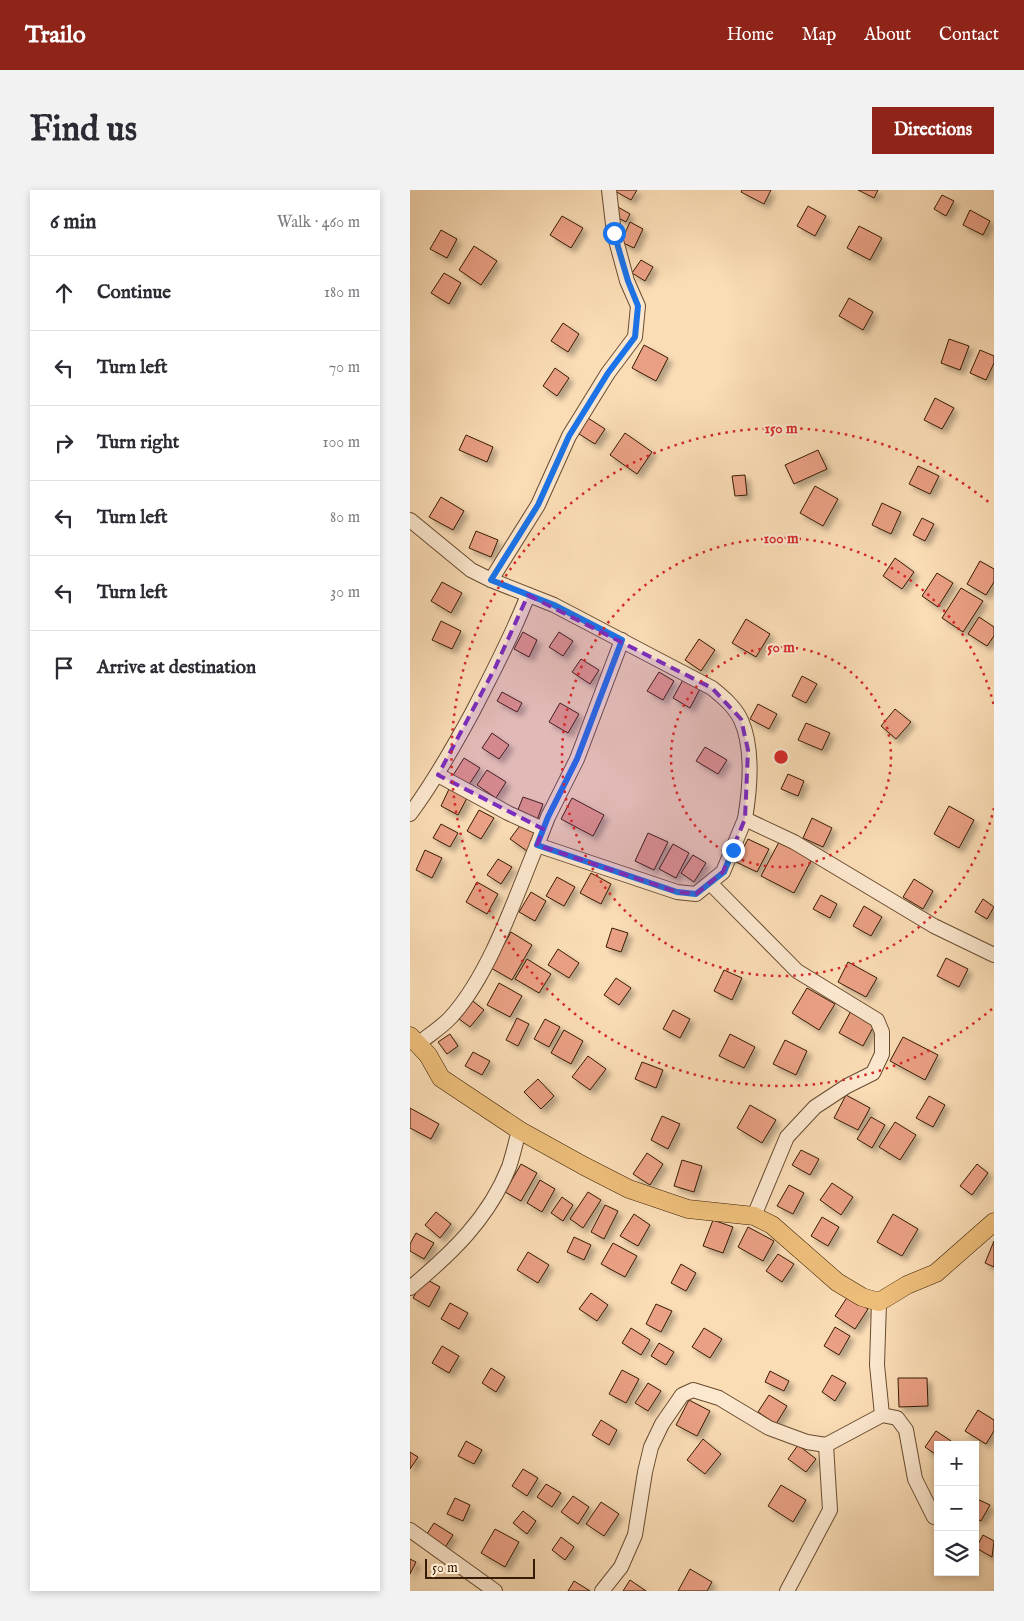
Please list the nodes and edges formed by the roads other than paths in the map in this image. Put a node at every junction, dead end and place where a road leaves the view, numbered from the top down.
1 (609, 190) edge
2 (411, 523) edge
3 (491, 580) junction
4 (528, 595) junction
5 (622, 640) junction
6 (438, 775) junction
7 (410, 814) edge
8 (745, 819) junction
9 (543, 829) junction
10 (537, 845) junction
11 (711, 884) junction
12 (994, 955) edge
13 (414, 1040) edge
14 (519, 1130) junction
15 (754, 1216) junction
16 (994, 1222) edge
17 (410, 1288) edge
18 (879, 1302) junction
19 (882, 1415) junction
20 (826, 1445) junction
21 (934, 1517) dead end
22 (410, 1530) edge
23 (495, 1591) edge
24 (602, 1591) edge
25 (787, 1591) edge

1 - 3 street
2 - 3 street
3 - 4 street
4 - 5 street
4 - 6 street
5 - 8 street
5 - 9 street
6 - 7 street
6 - 9 street
8 - 11 street
8 - 12 street
9 - 10 street
10 - 11 street
10 - 13 street
11 - 15 street
13 - 14 main road
14 - 15 main road
14 - 17 street
15 - 18 main road
16 - 18 main road
18 - 19 street
19 - 20 street
19 - 21 street
20 - 24 street
20 - 25 street
22 - 23 street

